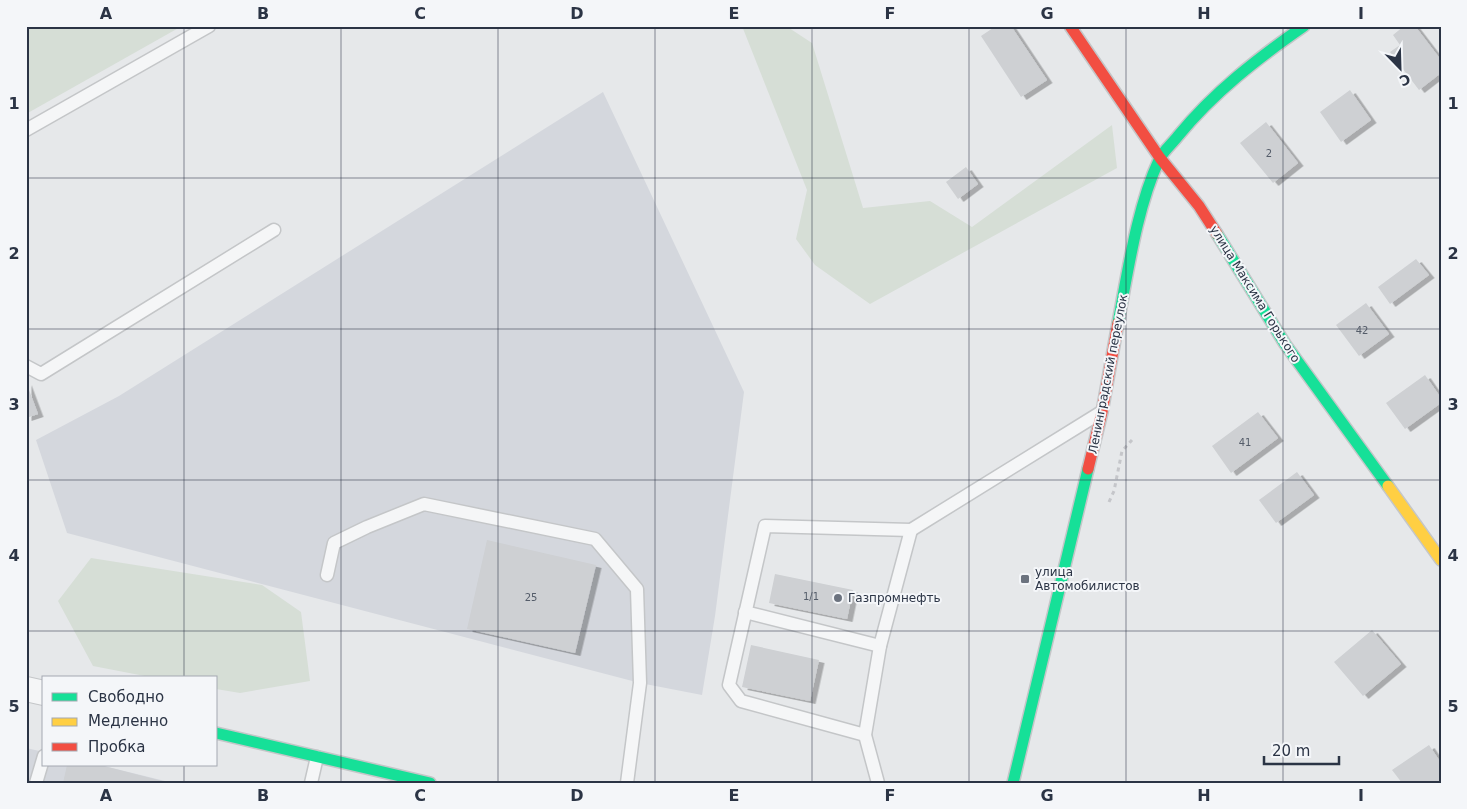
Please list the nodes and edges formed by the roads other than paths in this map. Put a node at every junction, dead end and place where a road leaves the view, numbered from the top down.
1 (209, 26) edge
2 (1070, 26) edge
3 (1304, 26) edge
4 (26, 130) edge
5 (1160, 158) junction
6 (274, 230) dead end
7 (26, 366) edge
8 (1102, 412) junction
9 (911, 530) junction
10 (1441, 560) edge
11 (327, 575) dead end
12 (745, 612) junction
13 (880, 646) junction
14 (26, 689) edge
15 (42, 693) edge
16 (218, 733) edge
17 (865, 735) junction
18 (317, 756) junction
19 (42, 763) edge
20 (36, 783) edge
21 (311, 783) edge
22 (430, 783) edge
23 (627, 783) edge
24 (878, 783) edge
25 (1013, 783) edge

1 - 4 lane
2 - 5 street, улица Максима Горького
3 - 5 street, Ленинградский переулок
5 - 8 street, Ленинградский переулок
5 - 10 street, улица Максима Горького
6 - 7 lane
8 - 9 lane
8 - 25 street, Ленинградский переулок
9 - 12 lane
9 - 13 lane
11 - 23 lane
12 - 13 lane
12 - 17 lane
13 - 17 lane
14 - 15 street
16 - 18 street
17 - 24 lane
18 - 21 lane
18 - 22 street
19 - 20 lane

